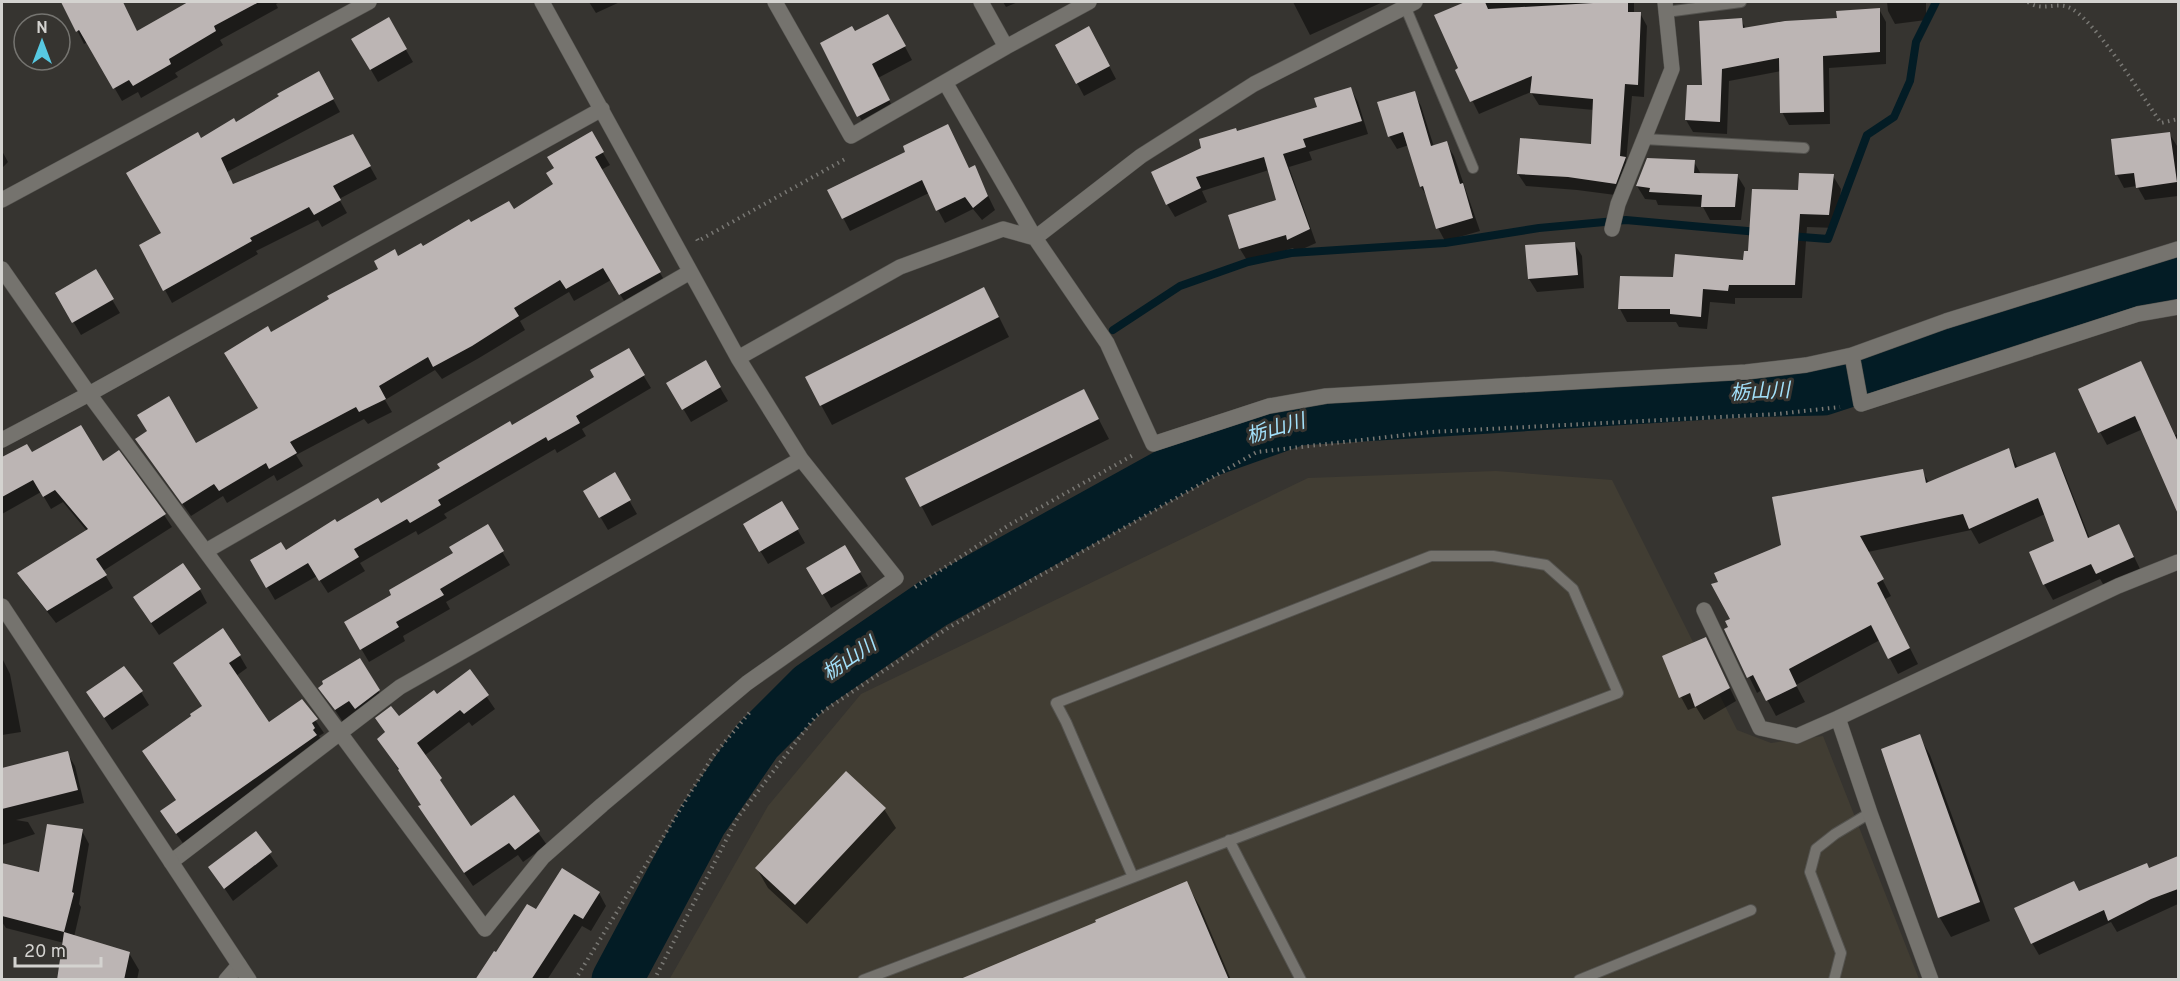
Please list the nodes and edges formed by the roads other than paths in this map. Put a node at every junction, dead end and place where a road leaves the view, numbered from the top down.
1 (369, 2) edge
2 (542, 2) edge
3 (775, 2) edge
4 (981, 2) edge
5 (1089, 2) edge
6 (1741, 2) edge
7 (1410, 4) edge
8 (1666, 7) edge
9 (1006, 47) junction
10 (945, 82) junction
11 (602, 109) junction
12 (1644, 139) junction
13 (1804, 148) dead end
14 (1473, 168) dead end
15 (2, 200) edge
16 (1612, 229) dead end
17 (1035, 238) junction
18 (2178, 249) edge
19 (2, 269) edge
20 (690, 272) junction
21 (2178, 307) edge
22 (1852, 355) junction
23 (738, 358) junction
24 (89, 394) junction
25 (2, 440) edge
26 (801, 459) junction
27 (206, 551) junction
28 (2178, 562) edge
29 (2, 606) edge
30 (1704, 610) dead end
31 (1838, 718) junction
32 (341, 732) junction
33 (1870, 813) junction
34 (1229, 840) junction
35 (171, 862) junction
36 (1133, 877) junction
37 (1751, 910) dead end
38 (238, 965) junction
39 (226, 980) edge
40 (249, 980) edge
41 (863, 980) edge
42 (1301, 980) edge
43 (1579, 980) edge
44 (1834, 980) edge
45 (1931, 980) edge

1 - 15 street
2 - 11 street
3 - 10 street
4 - 9 street
5 - 9 street
6 - 8 lane
7 - 14 lane
7 - 17 street
8 - 12 street
9 - 10 street
10 - 17 street
11 - 20 street
11 - 24 street
12 - 13 lane
12 - 16 street
17 - 22 street
17 - 23 street
18 - 22 street
19 - 24 street
20 - 23 street
20 - 27 street
21 - 22 street
23 - 26 street
24 - 25 street
24 - 27 street
26 - 32 street
26 - 32 street
27 - 32 street
28 - 31 street
29 - 35 street
30 - 31 street
31 - 33 street
32 - 35 street
33 - 44 lane
33 - 45 street
34 - 36 lane
34 - 36 lane
34 - 42 lane
35 - 38 street
36 - 41 lane
37 - 43 lane
38 - 39 street
38 - 40 street

